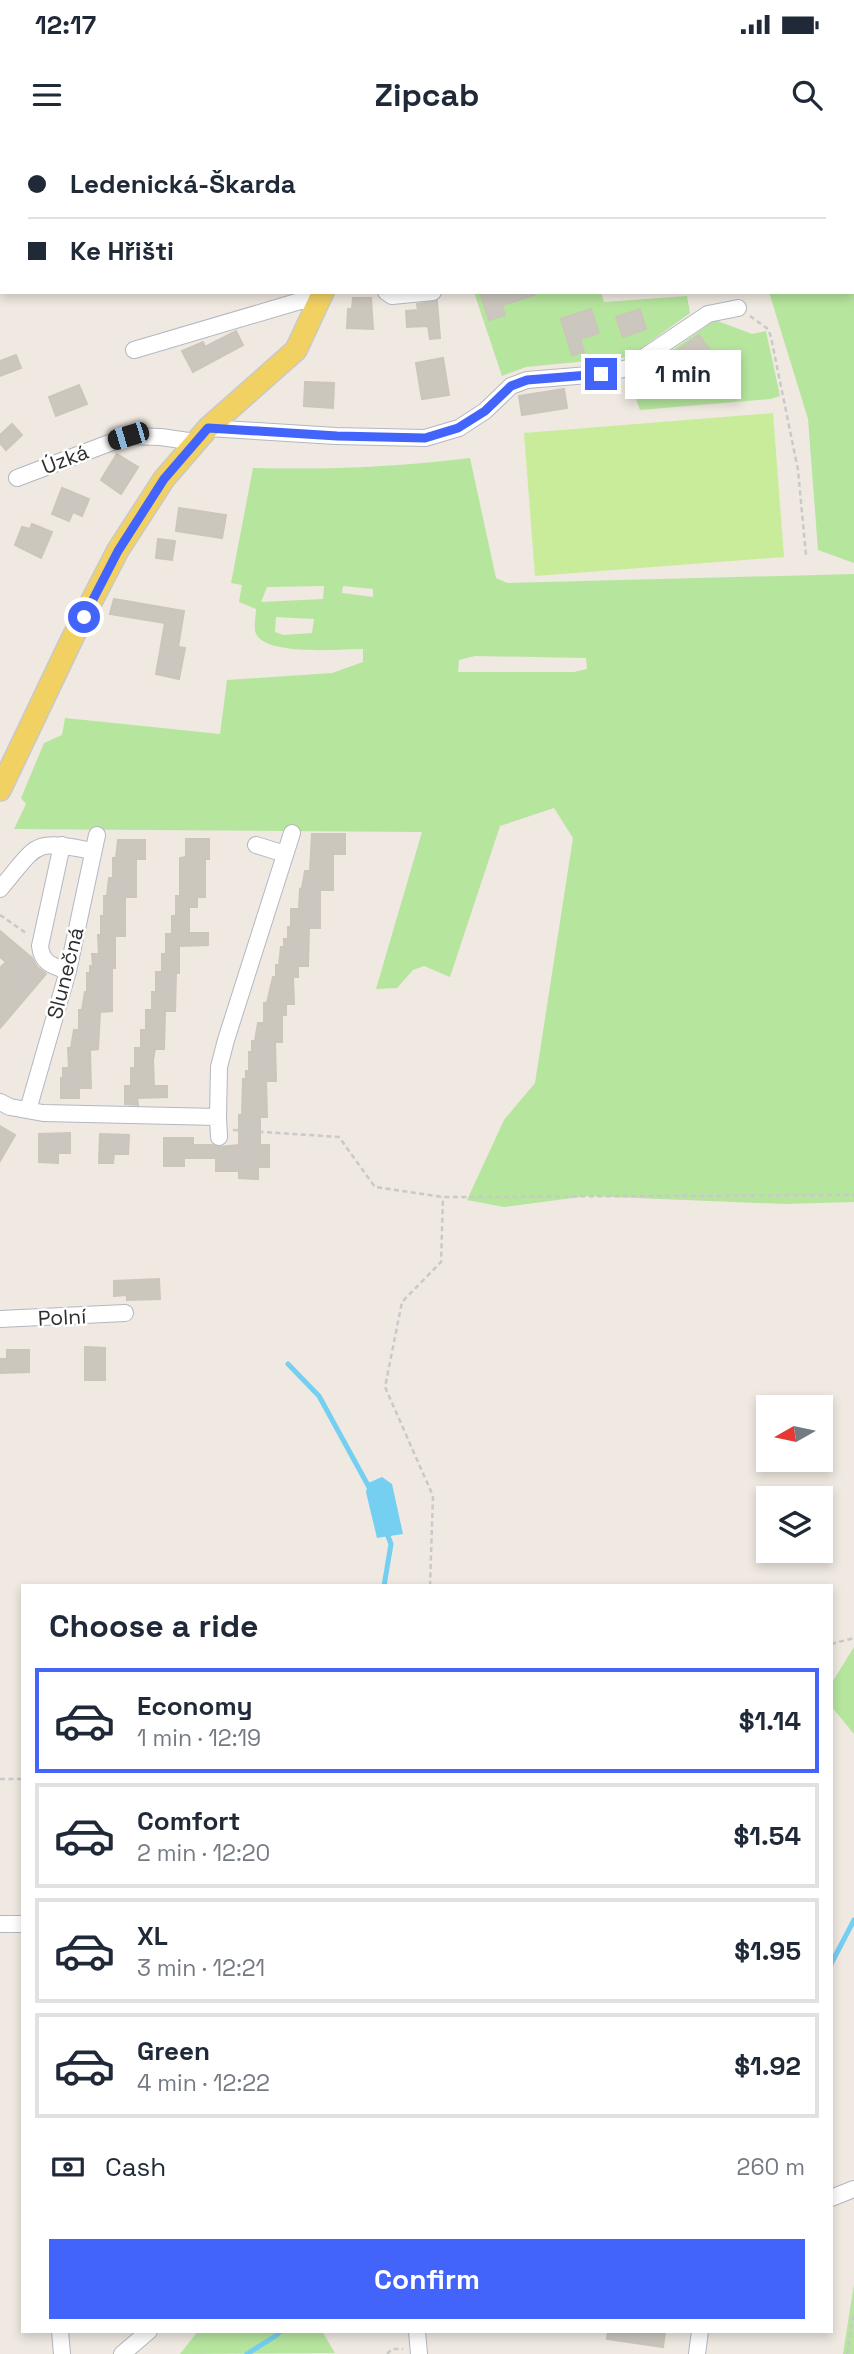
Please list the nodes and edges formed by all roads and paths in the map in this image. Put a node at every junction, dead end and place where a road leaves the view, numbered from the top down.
1 (389, 294) edge
2 (412, 294) edge
3 (321, 297) edge
4 (738, 308) joint
5 (134, 350) dead end
6 (202, 435) junction
7 (17, 478) dead end
8 (806, 555) dead end
9 (0, 790) edge
10 (292, 833) dead end
11 (62, 845) junction
12 (256, 845) dead end
13 (285, 854) junction
14 (0, 889) edge
15 (0, 915) edge
16 (42, 940) junction
17 (68, 971) junction
18 (0, 1102) edge
19 (28, 1110) junction
20 (218, 1117) junction
21 (219, 1137) dead end
22 (854, 1195) edge
23 (443, 1197) junction
24 (125, 1313) dead end
25 (0, 1319) edge
26 (430, 1584) edge
27 (854, 1638) edge
28 (833, 1643) edge
29 (0, 1779) edge
30 (21, 1779) edge
31 (0, 1924) edge
32 (21, 1924) edge
33 (854, 2189) edge
34 (833, 2198) edge
35 (854, 2312) edge
36 (60, 2333) edge
37 (147, 2333) edge
38 (417, 2333) edge
39 (700, 2333) edge
40 (62, 2354) edge
41 (122, 2354) edge
42 (419, 2354) edge
43 (697, 2354) edge
44 (848, 2354) edge

1 - 2 street
3 - 5 street
3 - 6 main road
4 - 6 street, Úzká
4 - 8 path
6 - 7 street, Úzká
6 - 9 main road
10 - 13 street
11 - 14 street
11 - 16 street
11 - 17 street, Slunečná
12 - 13 street
13 - 20 street
15 - 16 path
16 - 17 street
17 - 19 street, Slunečná
18 - 19 street
19 - 20 street
20 - 21 street
20 - 23 path
22 - 23 path
23 - 26 path
24 - 25 street, Polní
27 - 28 path
29 - 30 path
31 - 32 street
33 - 34 street
35 - 44 path
36 - 40 street
37 - 41 street
38 - 42 street
39 - 43 street

